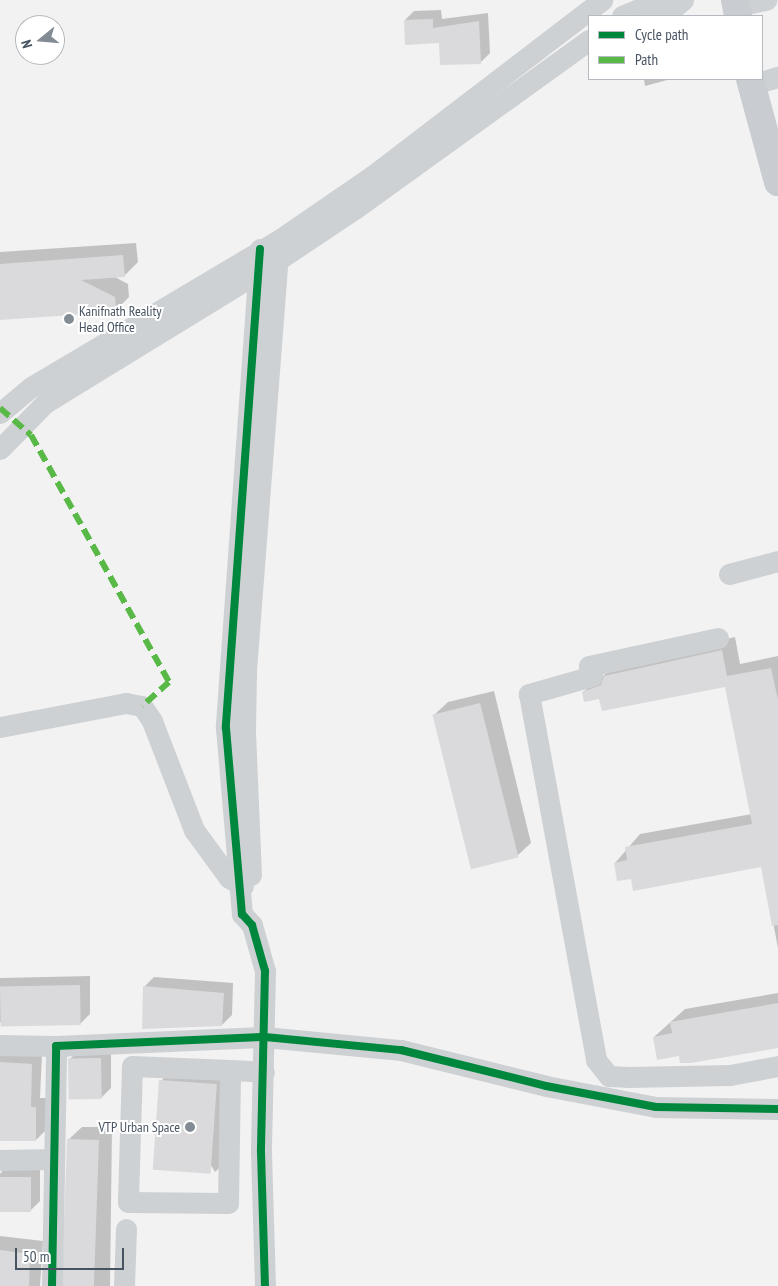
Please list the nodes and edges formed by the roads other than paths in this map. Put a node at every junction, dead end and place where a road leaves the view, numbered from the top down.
1 (602, 0) edge
2 (683, 0) edge
3 (766, 0) edge
4 (737, 8) edge
5 (624, 15) edge
6 (588, 41) edge
7 (778, 77) edge
8 (763, 80) edge
9 (750, 82) edge
10 (778, 182) edge
11 (272, 256) junction
12 (0, 413) edge
13 (2, 448) edge
14 (778, 561) edge
15 (729, 574) dead end
16 (718, 638) dead end
17 (0, 727) edge
18 (245, 887) junction
19 (265, 1037) junction
20 (0, 1045) edge
21 (56, 1046) junction
22 (778, 1066) edge
23 (230, 1070) junction
24 (264, 1072) junction
25 (778, 1109) edge
26 (54, 1159) junction
27 (0, 1160) edge
28 (126, 1229) dead end
29 (52, 1286) edge
30 (124, 1286) edge
31 (265, 1286) edge

1 - 11 street
2 - 5 street
3 - 4 street
6 - 11 street
7 - 8 street
9 - 10 main road
11 - 12 street
11 - 13 street
11 - 18 street
14 - 15 street
16 - 22 street
17 - 18 street
18 - 19 street
19 - 21 street
19 - 24 street
19 - 25 street
20 - 21 street
21 - 26 street
23 - 23 street
23 - 24 street
24 - 31 street
26 - 27 street
26 - 29 street
28 - 30 street

